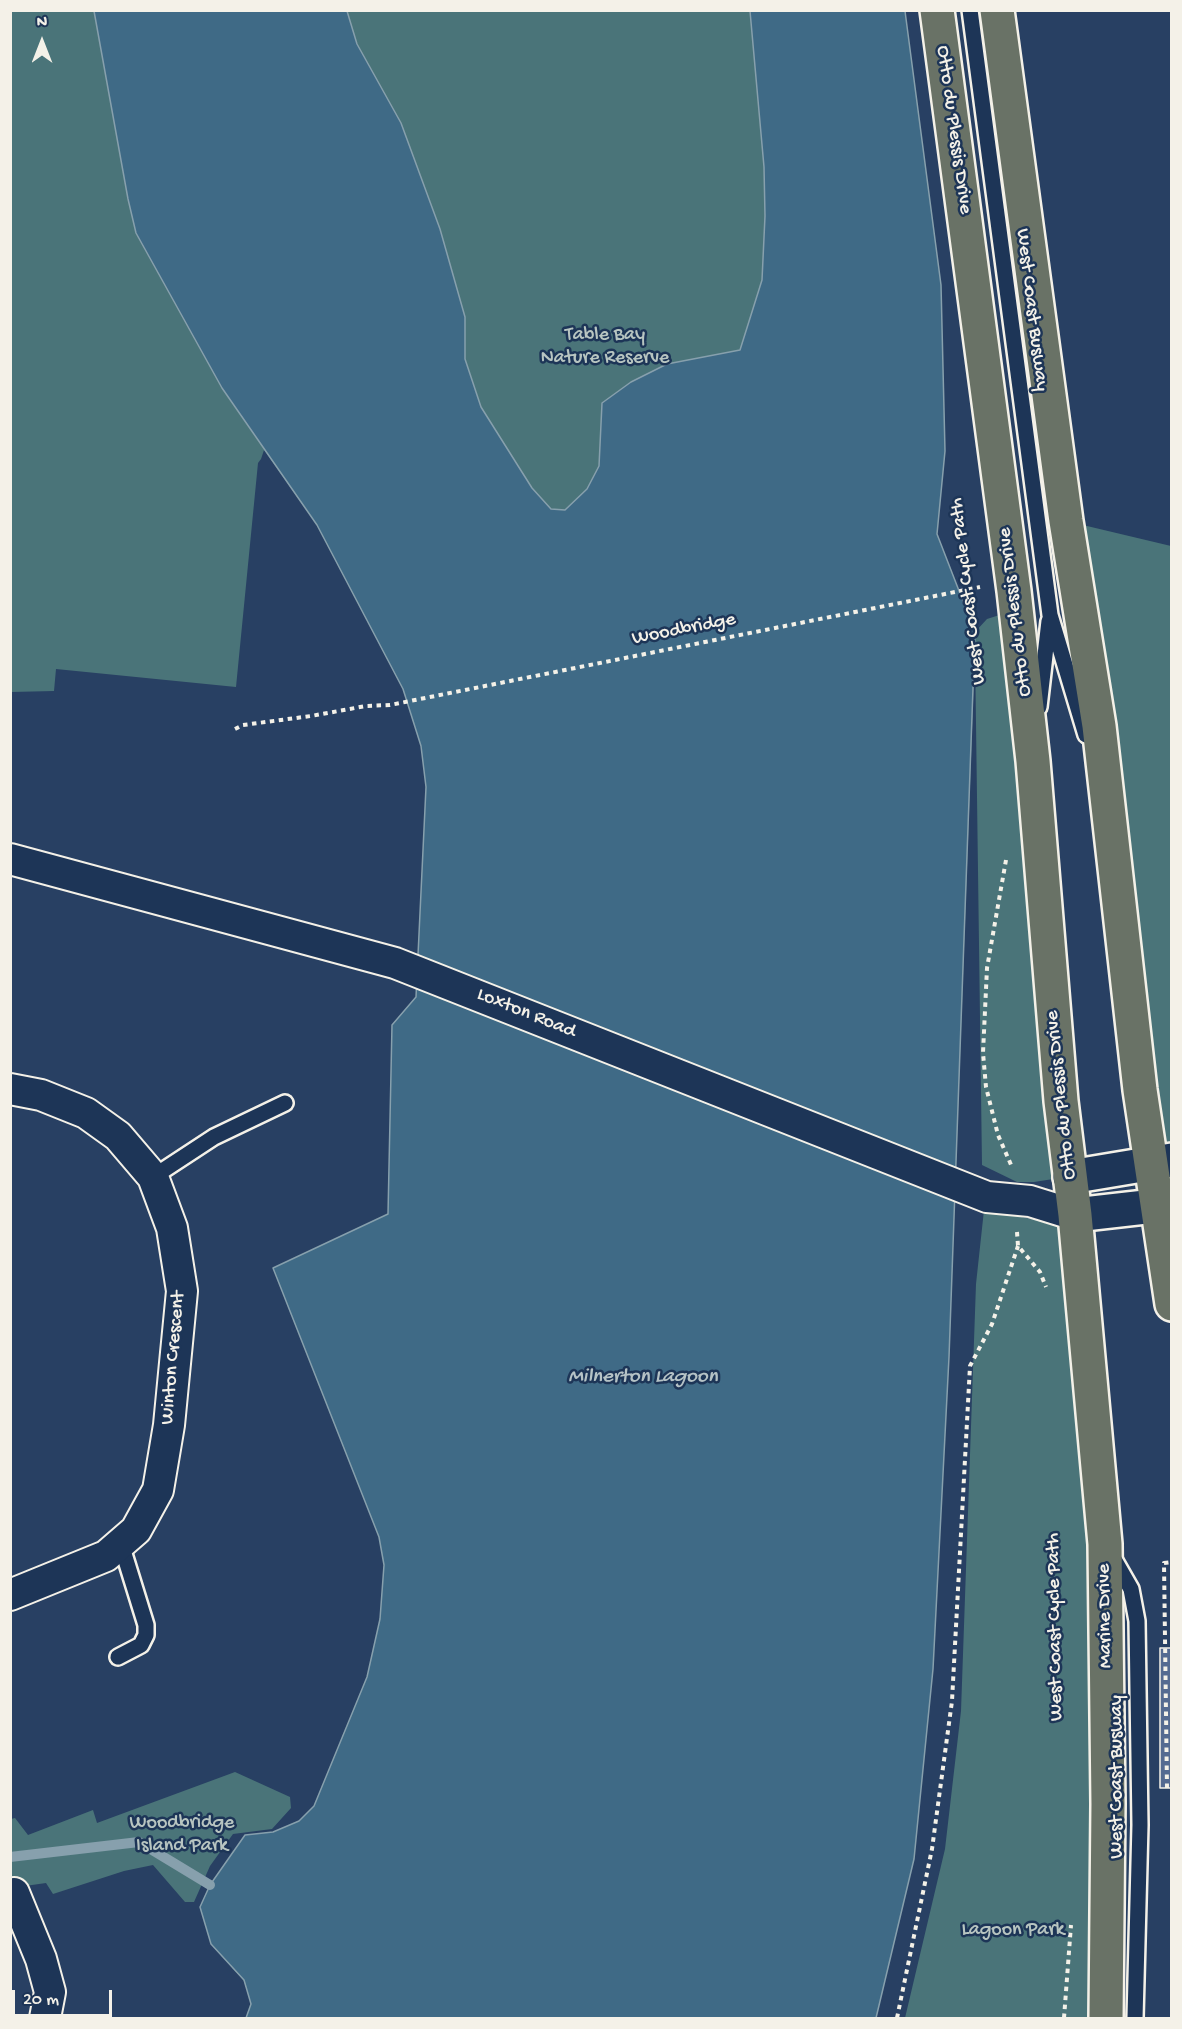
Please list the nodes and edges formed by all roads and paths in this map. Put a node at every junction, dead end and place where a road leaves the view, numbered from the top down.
1 (937, 10) edge
2 (970, 10) edge
3 (997, 10) edge
4 (983, 586) joint
5 (985, 596) dead end
6 (1050, 615) junction
7 (236, 729) dead end
8 (1034, 761) junction
9 (1107, 801) junction
10 (1007, 854) dead end
11 (10, 859) edge
12 (10, 1089) edge
13 (285, 1103) dead end
14 (1161, 1161) edge
15 (1012, 1165) dead end
16 (153, 1177) junction
17 (1070, 1177) junction
18 (1030, 1201) junction
19 (1165, 1205) edge
20 (1075, 1215) junction
21 (1047, 1290) dead end
22 (1172, 1304) edge
23 (121, 1544) junction
24 (1105, 1544) junction
25 (1172, 1562) edge
26 (10, 1595) edge
27 (118, 1658) dead end
28 (1167, 1788) dead end
29 (14, 1893) dead end
30 (1071, 1917) dead end
31 (45, 2019) edge
32 (897, 2019) edge
33 (1064, 2019) edge
34 (1106, 2019) edge
35 (1135, 2019) edge

1 - 8 main road, Otto du Plessis Drive
2 - 6 lane, West Coast Busway
3 - 9 main road
4 - 5 path, West Coast Cycle Path
4 - 7 path, Woodbridge
6 - 8 lane, West Coast Busway
6 - 9 lane, West Coast Busway
8 - 17 main road, Otto du Plessis Drive
9 - 14 main road
10 - 15 path
11 - 18 street, Loxton Road
12 - 16 street, Winton Crescent
13 - 16 lane
14 - 17 street
14 - 19 main road
16 - 23 street, Winton Crescent
17 - 18 street
17 - 20 main road, Otto du Plessis Drive
18 - 20 street, Loxton Road
19 - 20 street, Loxton Road
19 - 22 main road
20 - 24 main road, Marine Drive
21 - 32 path
23 - 26 street, Winton Crescent
23 - 27 lane
24 - 34 main road, Marine Drive
24 - 35 lane, West Coast Busway
25 - 28 path
29 - 31 street
30 - 33 path

